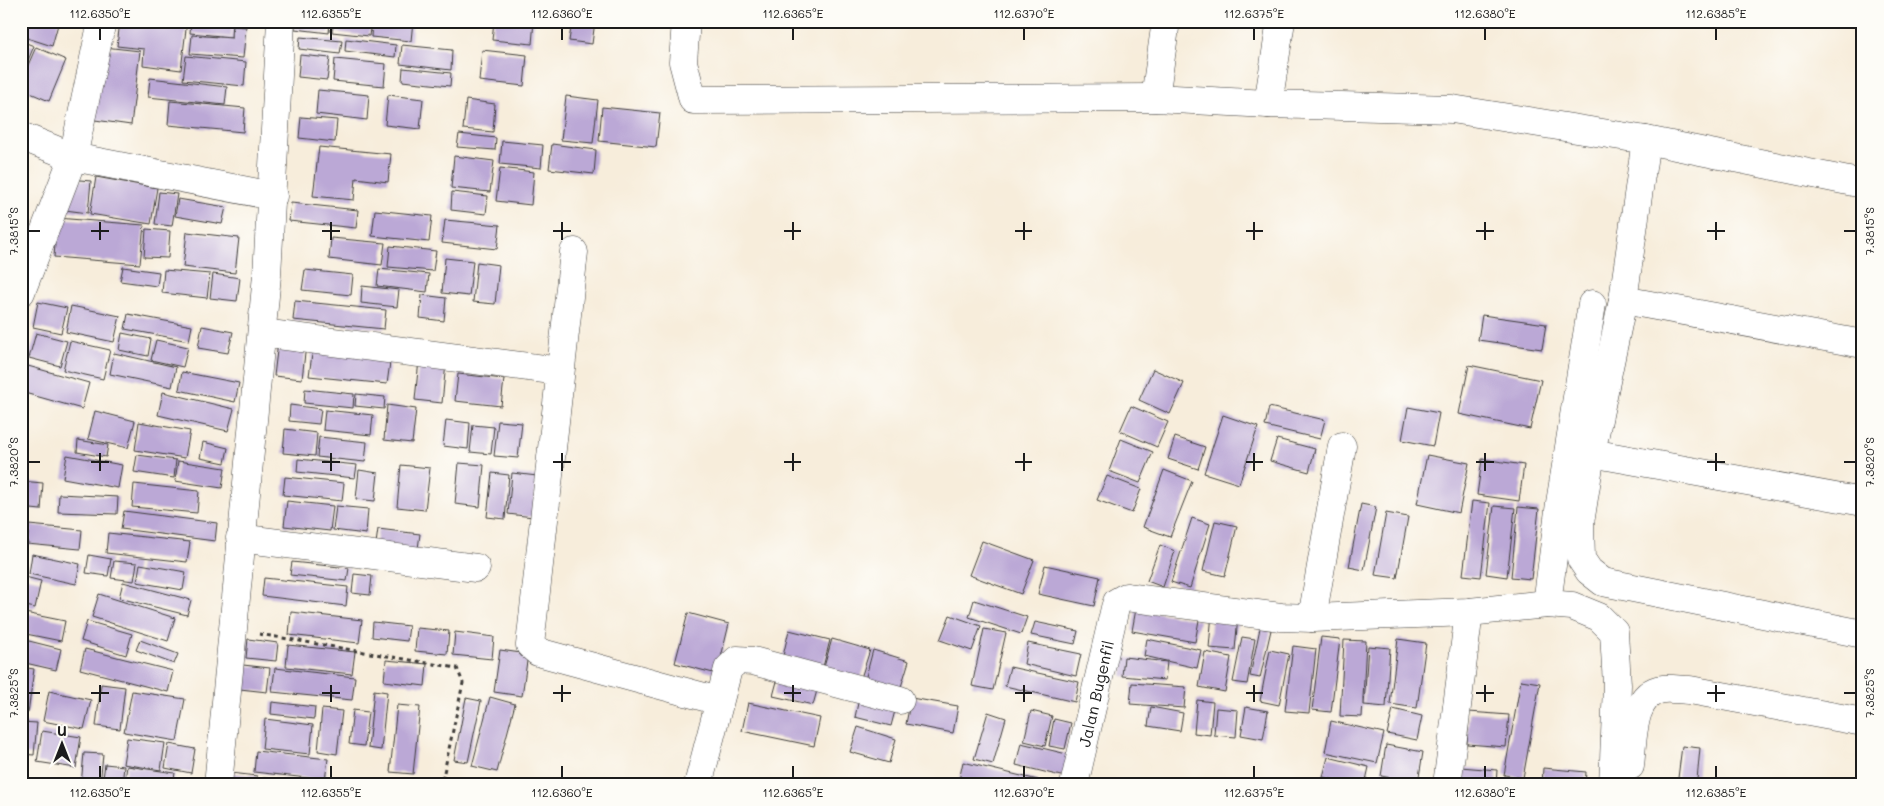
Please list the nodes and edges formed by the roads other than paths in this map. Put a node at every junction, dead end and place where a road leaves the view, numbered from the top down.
1 (102, 21) edge
2 (281, 21) edge
3 (686, 21) edge
4 (1166, 21) edge
5 (1286, 23) edge
6 (1155, 98) junction
7 (1268, 104) junction
8 (21, 136) edge
9 (1646, 140) junction
10 (73, 157) junction
11 (1863, 184) edge
12 (273, 196) junction
13 (574, 252) dead end
14 (21, 292) edge
15 (1623, 300) junction
16 (1592, 304) dead end
17 (262, 333) junction
18 (1863, 344) edge
19 (560, 371) junction
20 (1342, 446) dead end
21 (1590, 453) junction
22 (1863, 502) edge
23 (240, 538) junction
24 (476, 568) dead end
25 (1547, 604) junction
26 (1469, 612) junction
27 (1312, 618) junction
28 (1863, 634) edge
29 (900, 700) dead end
30 (719, 701) junction
31 (1863, 722) edge
32 (218, 785) edge
33 (698, 785) edge
34 (1074, 785) edge
35 (1447, 785) edge
36 (1614, 785) edge
37 (1632, 785) edge

1 - 10 street
2 - 12 street
3 - 6 street
4 - 6 street
5 - 7 street
6 - 7 street
7 - 9 street
8 - 10 street
9 - 11 street
9 - 15 street
10 - 12 street
10 - 14 street
12 - 17 street
13 - 19 street
15 - 18 street
15 - 21 street
16 - 25 street
17 - 19 street
17 - 23 street
19 - 30 street
20 - 27 street
21 - 22 street
21 - 28 street
23 - 24 street
23 - 32 street
25 - 26 street
25 - 36 street
26 - 27 street
26 - 35 street
27 - 34 street, Jalan Bugenfil
29 - 30 street
30 - 33 street
31 - 37 street

